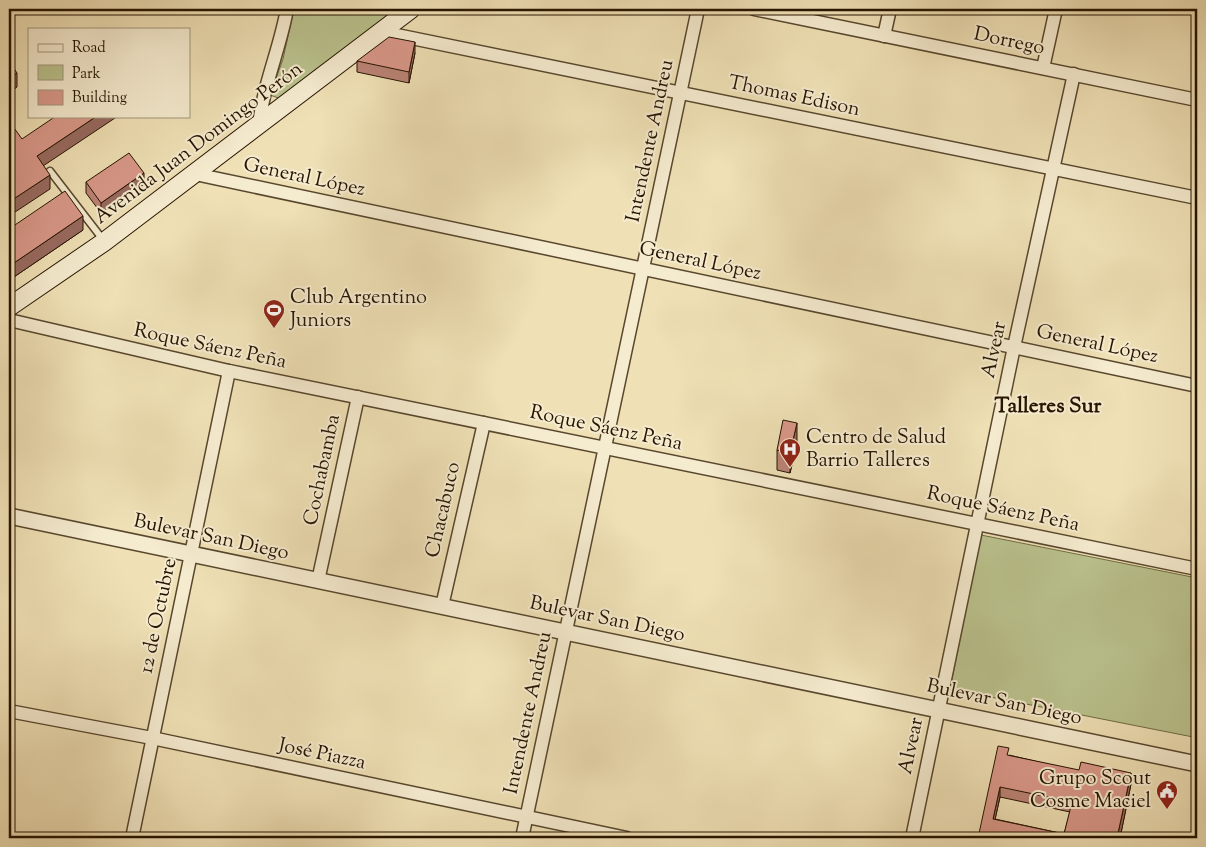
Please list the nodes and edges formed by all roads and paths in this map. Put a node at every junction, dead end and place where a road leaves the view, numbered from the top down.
1 (287, 9) edge
2 (411, 9) edge
3 (698, 9) edge
4 (754, 9) edge
5 (890, 9) edge
6 (1056, 9) edge
7 (382, 32) junction
8 (884, 36) junction
9 (1044, 68) junction
10 (1074, 74) junction
11 (680, 93) junction
12 (1197, 100) edge
13 (259, 126) junction
14 (1052, 169) junction
15 (50, 171) edge
16 (196, 174) junction
17 (1197, 198) edge
18 (104, 242) junction
19 (643, 269) junction
20 (9, 307) edge
21 (9, 320) edge
22 (1014, 347) junction
23 (229, 371) junction
24 (1197, 386) edge
25 (358, 397) junction
26 (484, 423) junction
27 (605, 448) junction
28 (9, 516) edge
29 (978, 524) junction
30 (191, 554) junction
31 (1197, 569) edge
32 (318, 581) junction
33 (442, 606) junction
34 (566, 632) junction
35 (939, 710) junction
36 (9, 711) edge
37 (152, 738) junction
38 (1197, 764) edge
39 (526, 817) junction
40 (132, 838) edge
41 (522, 838) edge
42 (627, 838) edge
43 (912, 838) edge

1 - 13 street
2 - 7 main road, Avenida Juan Domingo Perón
3 - 11 street, Intendente Andreu
4 - 8 street, Dorrego
5 - 8 street
6 - 9 street
7 - 11 street, Thomas Edison
7 - 13 main road, Avenida Juan Domingo Perón
8 - 9 street, Dorrego
9 - 10 street, Dorrego
10 - 12 street, Dorrego
10 - 14 street, Alvear
11 - 14 street, Thomas Edison
11 - 19 street, Intendente Andreu
13 - 16 main road, Avenida Juan Domingo Perón
14 - 17 street, Thomas Edison
14 - 22 street, Alvear
15 - 18 lane
16 - 18 main road, Avenida Juan Domingo Perón
16 - 19 street, General López
18 - 20 main road, Avenida Juan Domingo Perón
19 - 22 street, General López
19 - 27 street, Intendente Andreu
21 - 23 street, Roque Sáenz Peña
22 - 24 street, General López
22 - 29 street, Alvear
23 - 25 street, Roque Sáenz Peña
23 - 30 street, 12 de Octubre
25 - 26 street, Roque Sáenz Peña
25 - 32 street, Cochabamba
26 - 27 street, Roque Sáenz Peña
26 - 33 street, Chacabuco
27 - 29 street, Roque Sáenz Peña
27 - 34 street, Intendente Andreu
28 - 30 street, Bulevar San Diego
29 - 31 street, Roque Sáenz Peña
29 - 35 street, Alvear
30 - 32 street, Bulevar San Diego
30 - 37 street, 12 de Octubre
32 - 33 street, Bulevar San Diego
33 - 34 street, Bulevar San Diego
34 - 35 street, Bulevar San Diego
34 - 39 street, Intendente Andreu
35 - 38 street, Bulevar San Diego
35 - 43 street, Alvear
36 - 37 street, José Piazza
37 - 39 street, José Piazza
37 - 40 street, 12 de Octubre
39 - 41 street, Intendente Andreu
39 - 42 street, José Piazza

